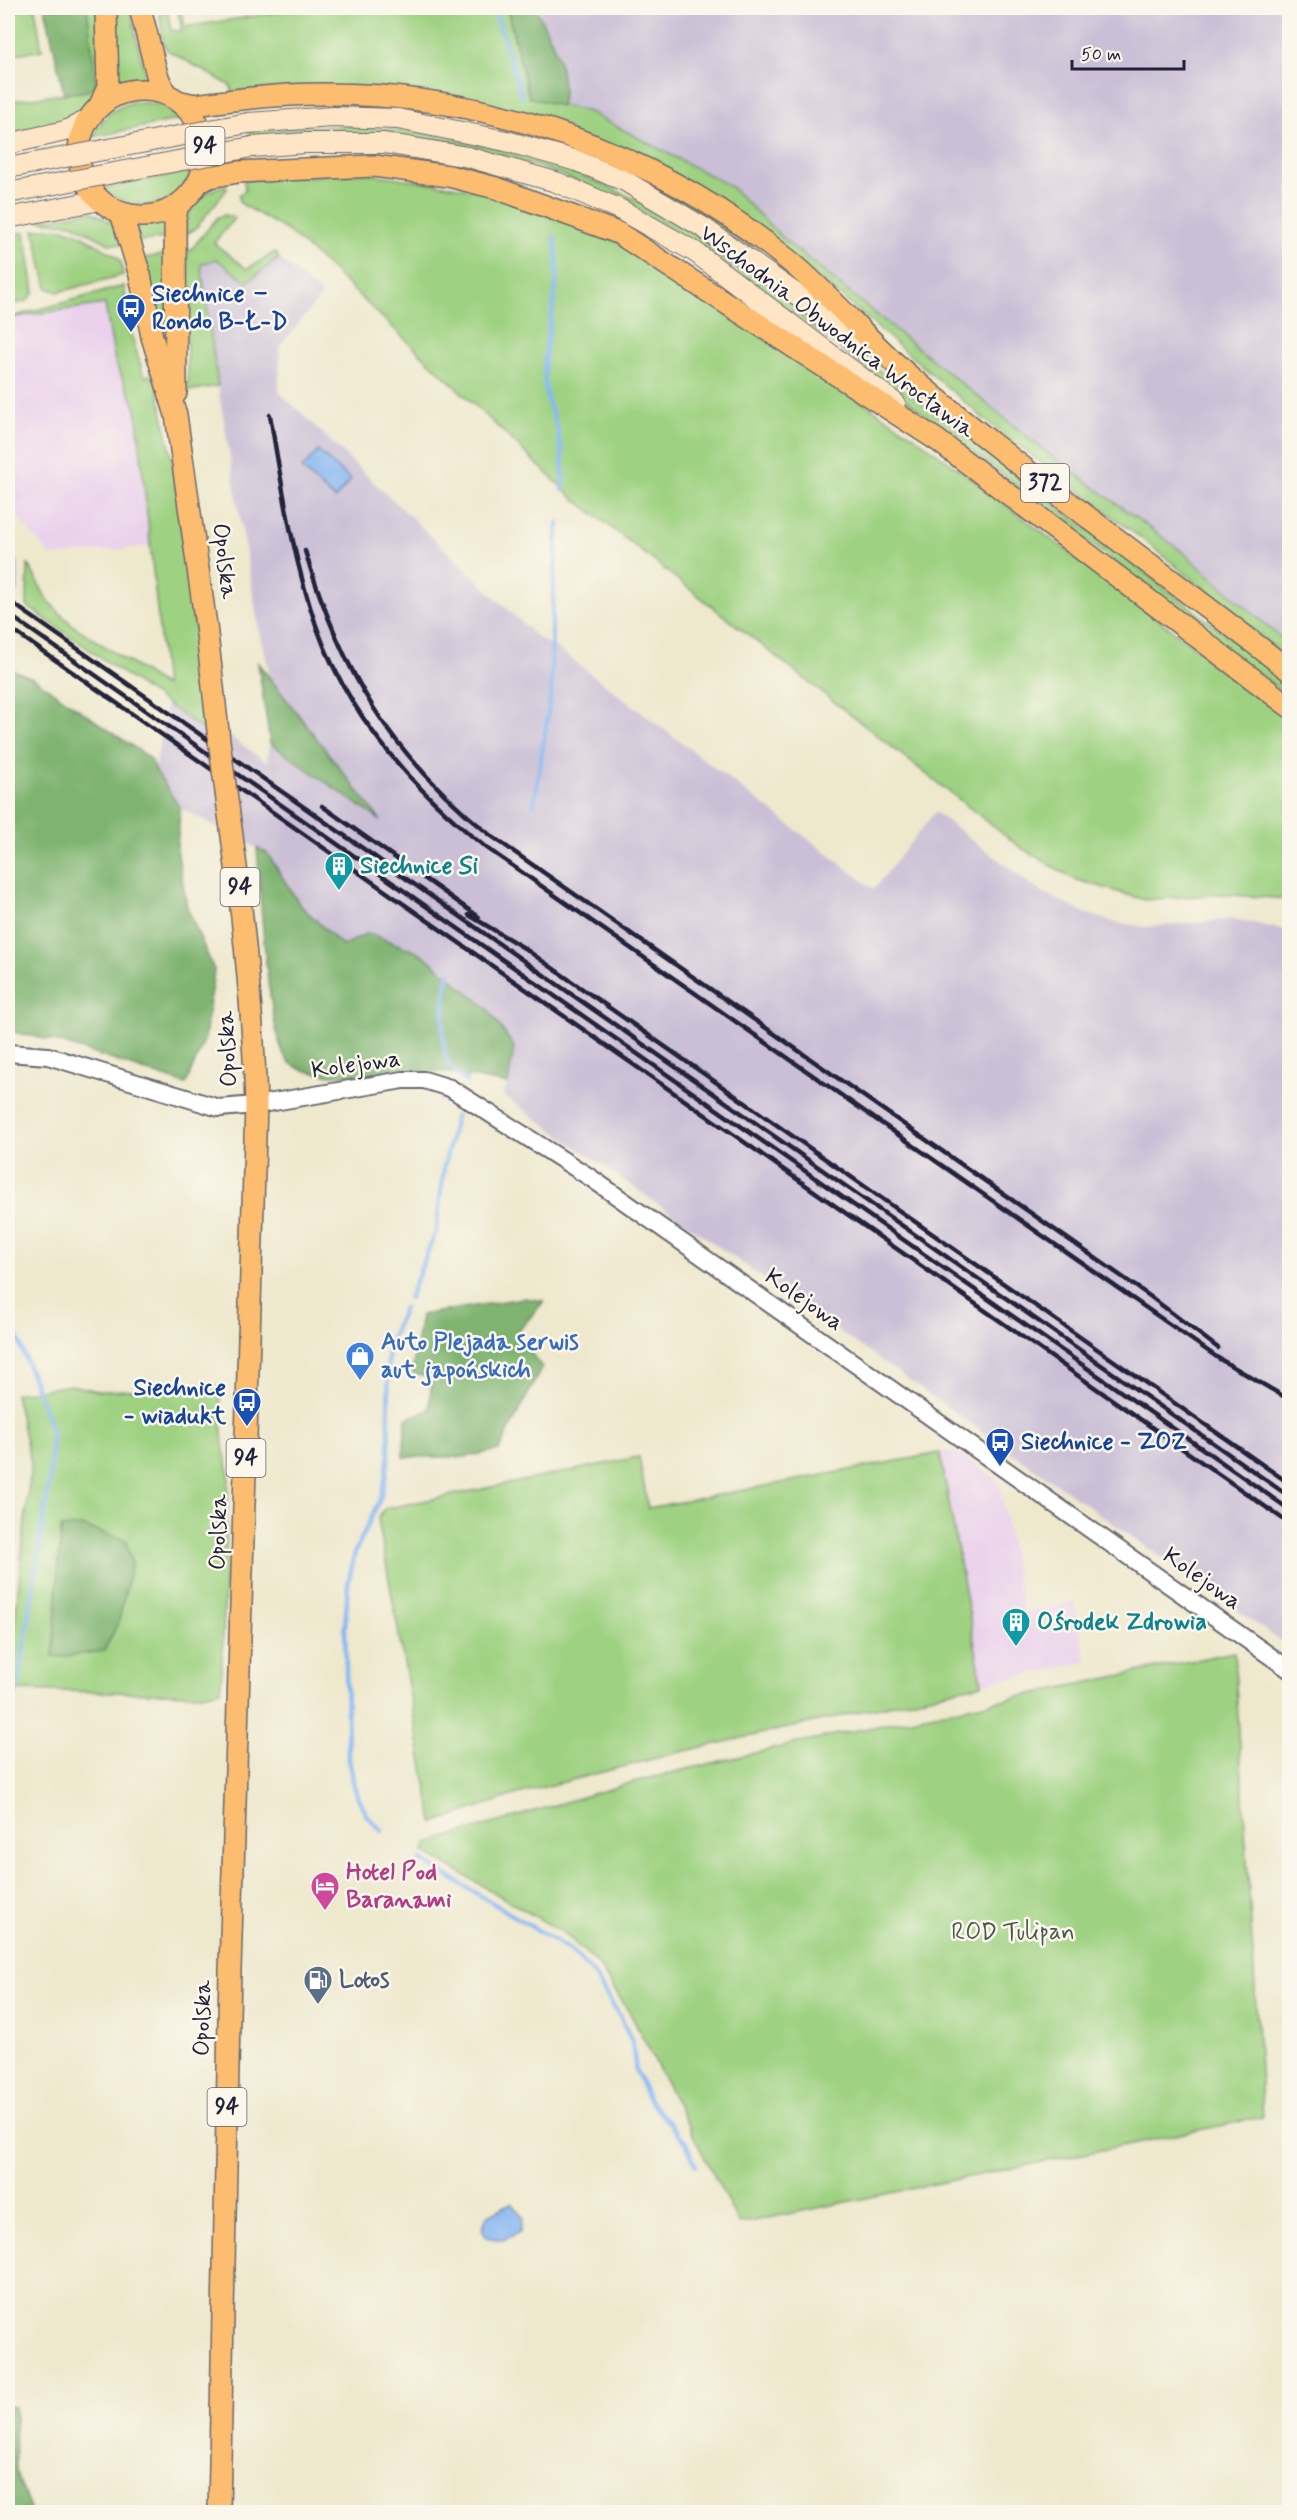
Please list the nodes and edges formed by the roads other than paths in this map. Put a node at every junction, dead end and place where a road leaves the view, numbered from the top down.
1 (106, 8) edge
2 (140, 8) edge
3 (173, 98) junction
4 (94, 113) junction
5 (8, 144) edge
6 (8, 168) edge
7 (199, 182) junction
8 (8, 193) edge
9 (100, 200) junction
10 (178, 205) junction
11 (121, 213) junction
12 (8, 218) edge
13 (910, 376) junction
14 (176, 415) junction
15 (937, 440) junction
16 (1290, 670) edge
17 (1290, 707) edge
18 (8, 1053) edge
19 (256, 1105) junction
20 (1290, 1670) edge
21 (219, 2512) edge

1 - 4 main road, 94
2 - 3 main road, 94
3 - 4 main road
3 - 7 main road, 94
3 - 13 main road
4 - 5 main road
4 - 9 main road, 94
6 - 13 main road, Wschodnia Obwodnica Wrocławia / 372, bridge
7 - 10 main road, 94
7 - 15 main road
8 - 15 main road, Wschodnia Obwodnica Wrocławia / 372, bridge
9 - 11 main road, 94
9 - 12 main road
10 - 11 main road, 94
10 - 14 main road, Opolska / 94
11 - 14 main road, Opolska / 94
13 - 16 main road, Wschodnia Obwodnica Wrocławia / 372
14 - 19 main road, Opolska / 94, bridge
15 - 17 main road, Wschodnia Obwodnica Wrocławia / 372
18 - 19 street, Kolejowa
19 - 20 street, Kolejowa
19 - 21 main road, Opolska / 94

